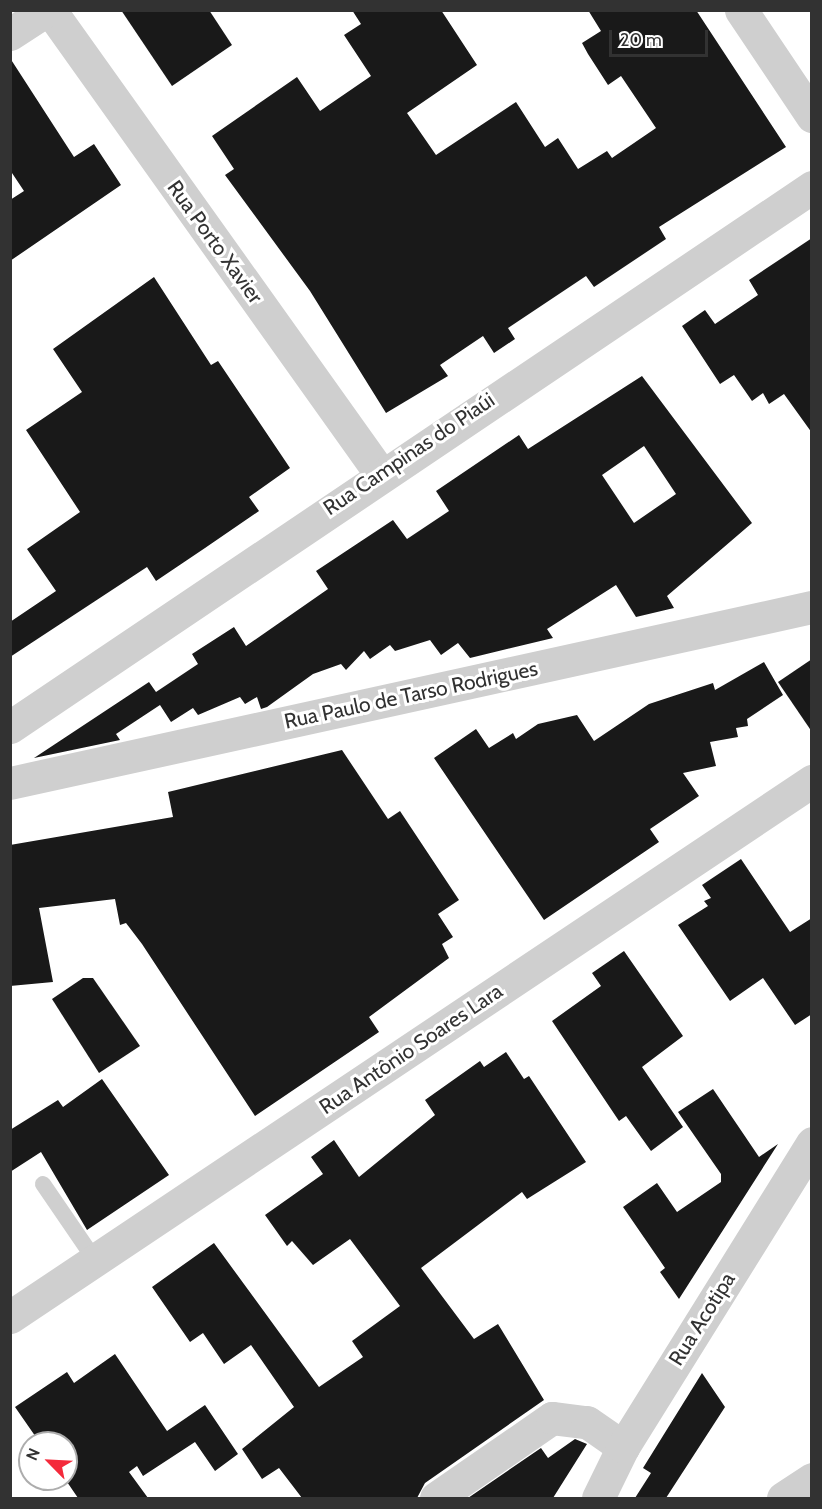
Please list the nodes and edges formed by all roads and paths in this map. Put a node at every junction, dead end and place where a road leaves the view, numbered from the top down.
1 (48, 10) edge
2 (741, 10) edge
3 (10, 34) edge
4 (812, 116) edge
5 (812, 187) edge
6 (380, 473) junction
7 (812, 607) edge
8 (10, 728) edge
9 (812, 781) edge
10 (10, 783) edge
11 (812, 1143) edge
12 (43, 1184) dead end
13 (95, 1260) junction
14 (10, 1317) edge
15 (623, 1447) junction
16 (812, 1479) edge
17 (436, 1498) edge
18 (598, 1498) edge
19 (783, 1498) edge

1 - 3 street
1 - 6 street, Rua Porto Xavier
2 - 4 street
5 - 6 street, Rua Campinas do Piaúi
6 - 8 street, Rua Campinas do Piaúi
7 - 10 street, Rua Paulo de Tarso Rodrigues
9 - 13 street, Rua Antônio Soares Lara
11 - 15 street, Rua Acotipa
12 - 13 lane
13 - 14 street, Rua Antônio Soares Lara
15 - 17 street
15 - 18 street, Rua Acotipa
16 - 19 street

